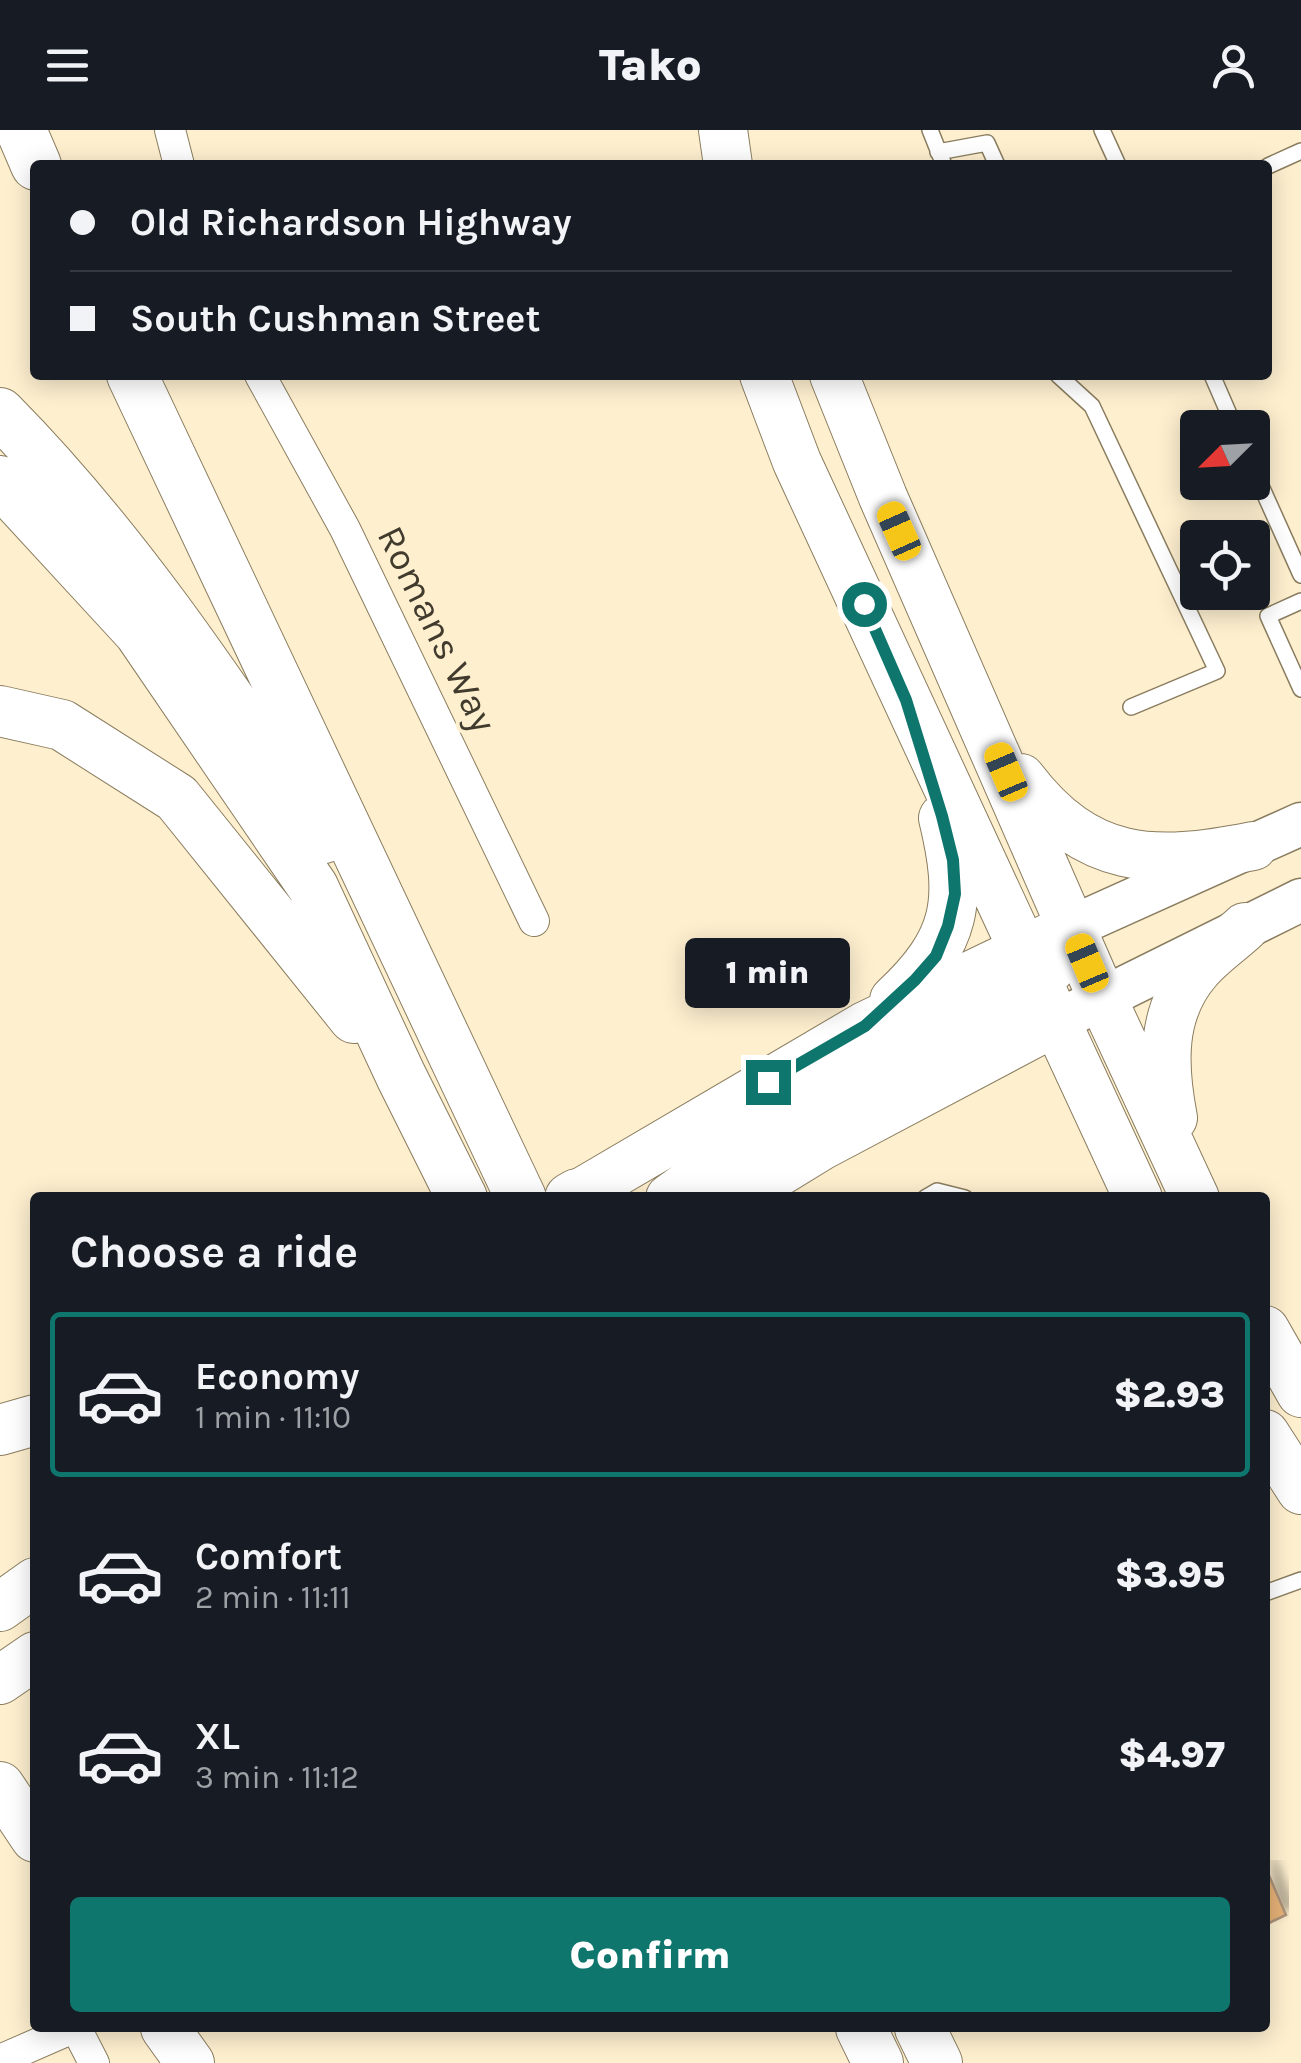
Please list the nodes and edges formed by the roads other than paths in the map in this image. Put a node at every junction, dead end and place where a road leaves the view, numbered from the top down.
1 (20, 130) edge
2 (170, 130) edge
3 (930, 130) edge
4 (1102, 130) edge
5 (1301, 151) edge
6 (941, 158) edge
7 (34, 160) edge
8 (177, 160) edge
9 (995, 160) edge
10 (1116, 160) edge
11 (1272, 164) edge
12 (134, 380) edge
13 (263, 380) edge
14 (766, 380) edge
15 (836, 380) edge
16 (1063, 380) edge
17 (1214, 380) edge
18 (1228, 410) edge
19 (0, 413) edge
20 (0, 482) edge
21 (1267, 500) edge
22 (1301, 575) edge
23 (1301, 600) edge
24 (1301, 690) edge
25 (906, 700) junction
26 (1131, 707) dead end
27 (0, 710) edge
28 (992, 740) junction
29 (1301, 824) edge
30 (1253, 846) junction
31 (1301, 900) edge
32 (534, 921) dead end
33 (1072, 928) junction
34 (1246, 928) junction
35 (416, 974) junction
36 (1040, 984) junction
37 (1102, 998) junction
38 (865, 1026) junction
39 (401, 1076) junction
40 (452, 1178) edge
41 (1190, 1189) edge
42 (518, 1192) edge
43 (580, 1192) edge
44 (678, 1192) edge
45 (746, 1192) edge
46 (1135, 1192) edge
47 (1270, 1339) edge
48 (1301, 1393) edge
49 (30, 1421) edge
50 (0, 1430) edge
51 (1270, 1442) edge
52 (1301, 1490) edge
53 (1301, 1580) edge
54 (30, 1586) edge
55 (1270, 1591) edge
56 (0, 1607) edge
57 (30, 1659) edge
58 (0, 1680) edge
59 (0, 1786) edge
60 (30, 1831) edge
61 (65, 2032) edge
62 (76, 2032) edge
63 (169, 2032) edge
64 (863, 2032) edge
65 (922, 2032) edge
66 (0, 2060) edge
67 (94, 2063) edge
68 (190, 2063) edge
69 (878, 2063) edge
70 (937, 2063) edge

1 - 7 highway
2 - 8 street
3 - 6 lane
4 - 10 lane
5 - 11 lane
6 - 9 lane
12 - 35 highway
13 - 32 street, Romans Way
14 - 25 main road
15 - 28 main road
16 - 26 lane
17 - 18 lane
19 - 35 highway
20 - 39 highway
21 - 22 lane
23 - 24 lane
25 - 36 main road
25 - 38 main road
27 - 39 highway
28 - 30 main road
28 - 33 main road
29 - 30 main road
30 - 33 main road
31 - 34 main road
33 - 36 main road
33 - 37 main road
34 - 37 main road
34 - 41 main road
35 - 42 highway
36 - 37 main road
36 - 38 main road
36 - 44 main road
36 - 45 main road
36 - 46 main road
37 - 41 main road
38 - 43 main road
39 - 40 highway
47 - 48 main road
49 - 50 highway
51 - 52 main road
53 - 55 lane
54 - 56 main road
57 - 58 main road
59 - 60 main road
61 - 66 street
62 - 67 street
63 - 68 main road
64 - 69 highway
65 - 70 highway

